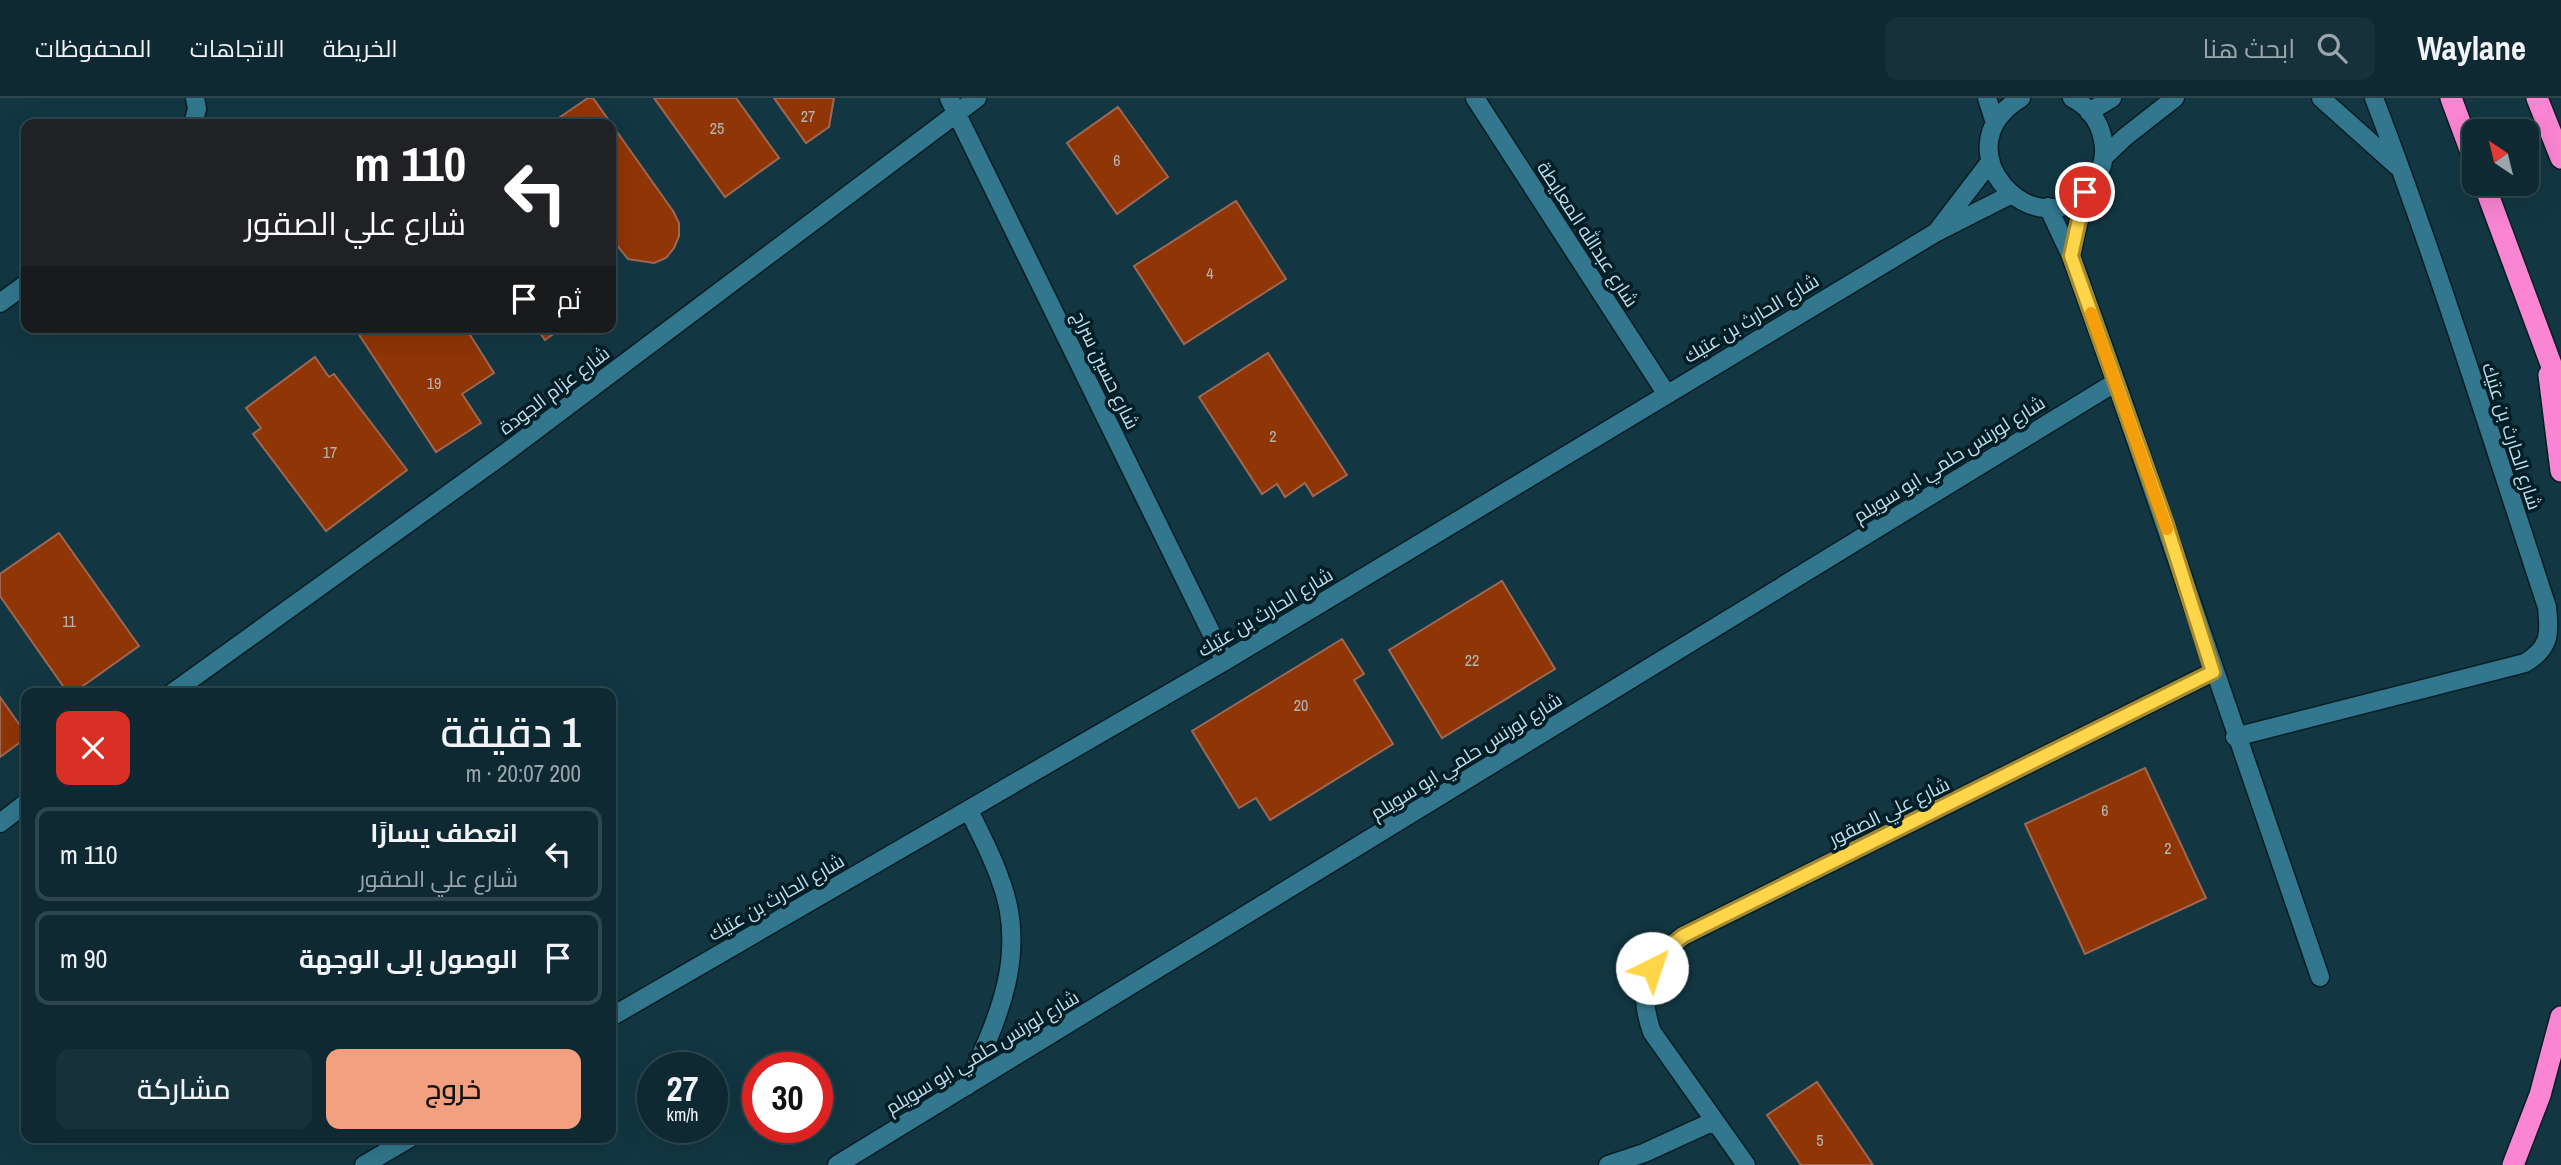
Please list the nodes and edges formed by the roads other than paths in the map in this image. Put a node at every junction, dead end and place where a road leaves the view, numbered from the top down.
1 (195, 98) edge
2 (977, 98) edge
3 (1475, 98) edge
4 (1987, 98) edge
5 (2021, 98) edge
6 (2072, 98) edge
7 (2112, 98) edge
8 (2175, 98) edge
9 (2321, 98) edge
10 (2374, 98) edge
11 (2451, 98) edge
12 (2537, 98) edge
13 (953, 105) edge
14 (2089, 111) junction
15 (194, 119) edge
16 (1995, 123) junction
17 (2462, 128) edge
18 (2104, 158) junction
19 (2561, 158) edge
20 (1990, 162) junction
21 (2401, 169) junction
22 (2085, 192) junction
23 (2010, 195) junction
24 (2489, 196) edge
25 (2048, 207) junction
26 (1936, 233) junction
27 (2071, 256) junction
28 (21, 288) edge
29 (0, 303) edge
30 (2545, 345) junction
31 (2116, 382) junction
32 (2561, 391) edge
33 (1667, 393) junction
34 (2561, 471) edge
35 (1225, 661) junction
36 (2213, 672) junction
37 (179, 688) edge
38 (2235, 737) junction
39 (21, 807) edge
40 (969, 810) junction
41 (0, 823) edge
42 (2320, 977) dead end
43 (616, 1014) edge
44 (2561, 1017) edge
45 (967, 1086) junction
46 (1714, 1121) junction
47 (401, 1143) edge
48 (364, 1165) edge
49 (837, 1165) edge
50 (1608, 1165) edge
51 (1746, 1165) edge
52 (2512, 1165) edge

1 - 15 street
2 - 13 street, شارع عزام الجودة
3 - 33 street, شارع عبدالله المعايطة
4 - 16 street
5 - 16 street
6 - 14 street
7 - 14 street
8 - 18 street
9 - 21 street, شارع الحارث بن عتيك
10 - 21 street, شارع الحارث بن عتيك
11 - 17 highway
12 - 19 highway
13 - 35 street, شارع حسين سراج
13 - 37 street, شارع عزام الجودة
14 - 18 street
16 - 20 street
18 - 22 street
20 - 23 street
20 - 26 street, شارع الحارث بن عتيك
21 - 38 street, شارع الحارث بن عتيك
22 - 25 street
22 - 27 street
23 - 25 street
23 - 26 street, شارع الحارث بن عتيك
24 - 30 highway
25 - 27 street
26 - 33 street, شارع الحارث بن عتيك
27 - 31 street
28 - 29 street
30 - 32 highway
30 - 34 highway
31 - 36 street
31 - 45 street, شارع لورنس حلمي ابو سويلم
33 - 35 street, شارع الحارث بن عتيك
35 - 40 street, شارع الحارث بن عتيك
36 - 38 street
36 - 46 street, شارع علي الصقور
38 - 42 street
39 - 41 street
40 - 43 street, شارع الحارث بن عتيك
40 - 45 street
44 - 52 highway
45 - 49 street, شارع لورنس حلمي ابو سويلم
46 - 50 street
46 - 51 street
47 - 48 street

